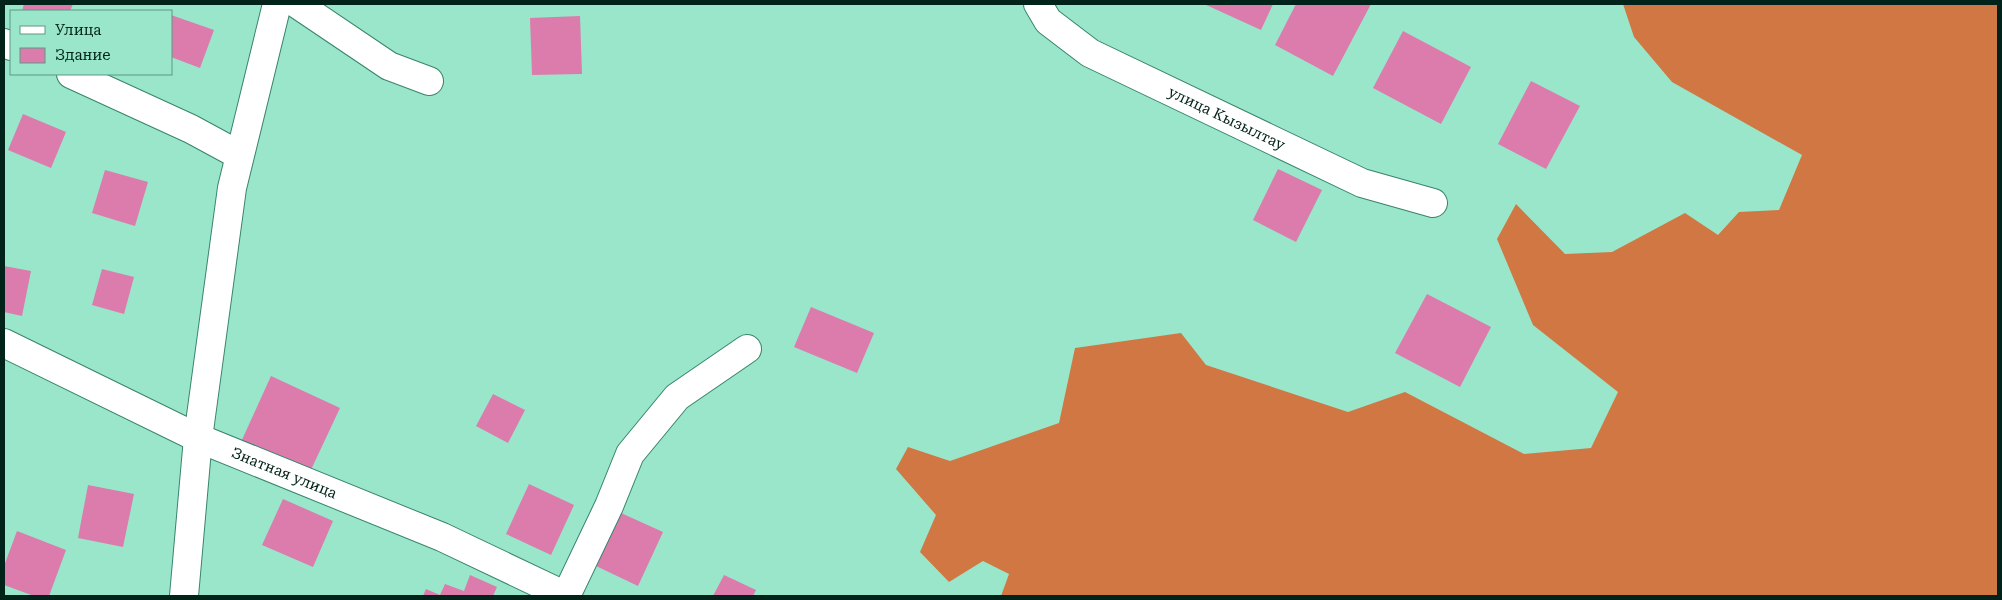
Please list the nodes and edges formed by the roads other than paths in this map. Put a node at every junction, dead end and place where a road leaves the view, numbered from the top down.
1 (277, 4) edge
2 (297, 4) edge
3 (1038, 4) edge
4 (73, 75) edge
5 (429, 81) dead end
6 (240, 155) junction
7 (1433, 203) dead end
8 (4, 343) edge
9 (747, 349) dead end
10 (198, 438) junction
11 (184, 596) edge
12 (566, 596) edge

1 - 6 street
2 - 5 street
3 - 7 street, улица Кызылтау
4 - 6 street
6 - 10 street
8 - 10 street, Знатная улица
9 - 12 street
10 - 11 street
10 - 12 street, Знатная улица

